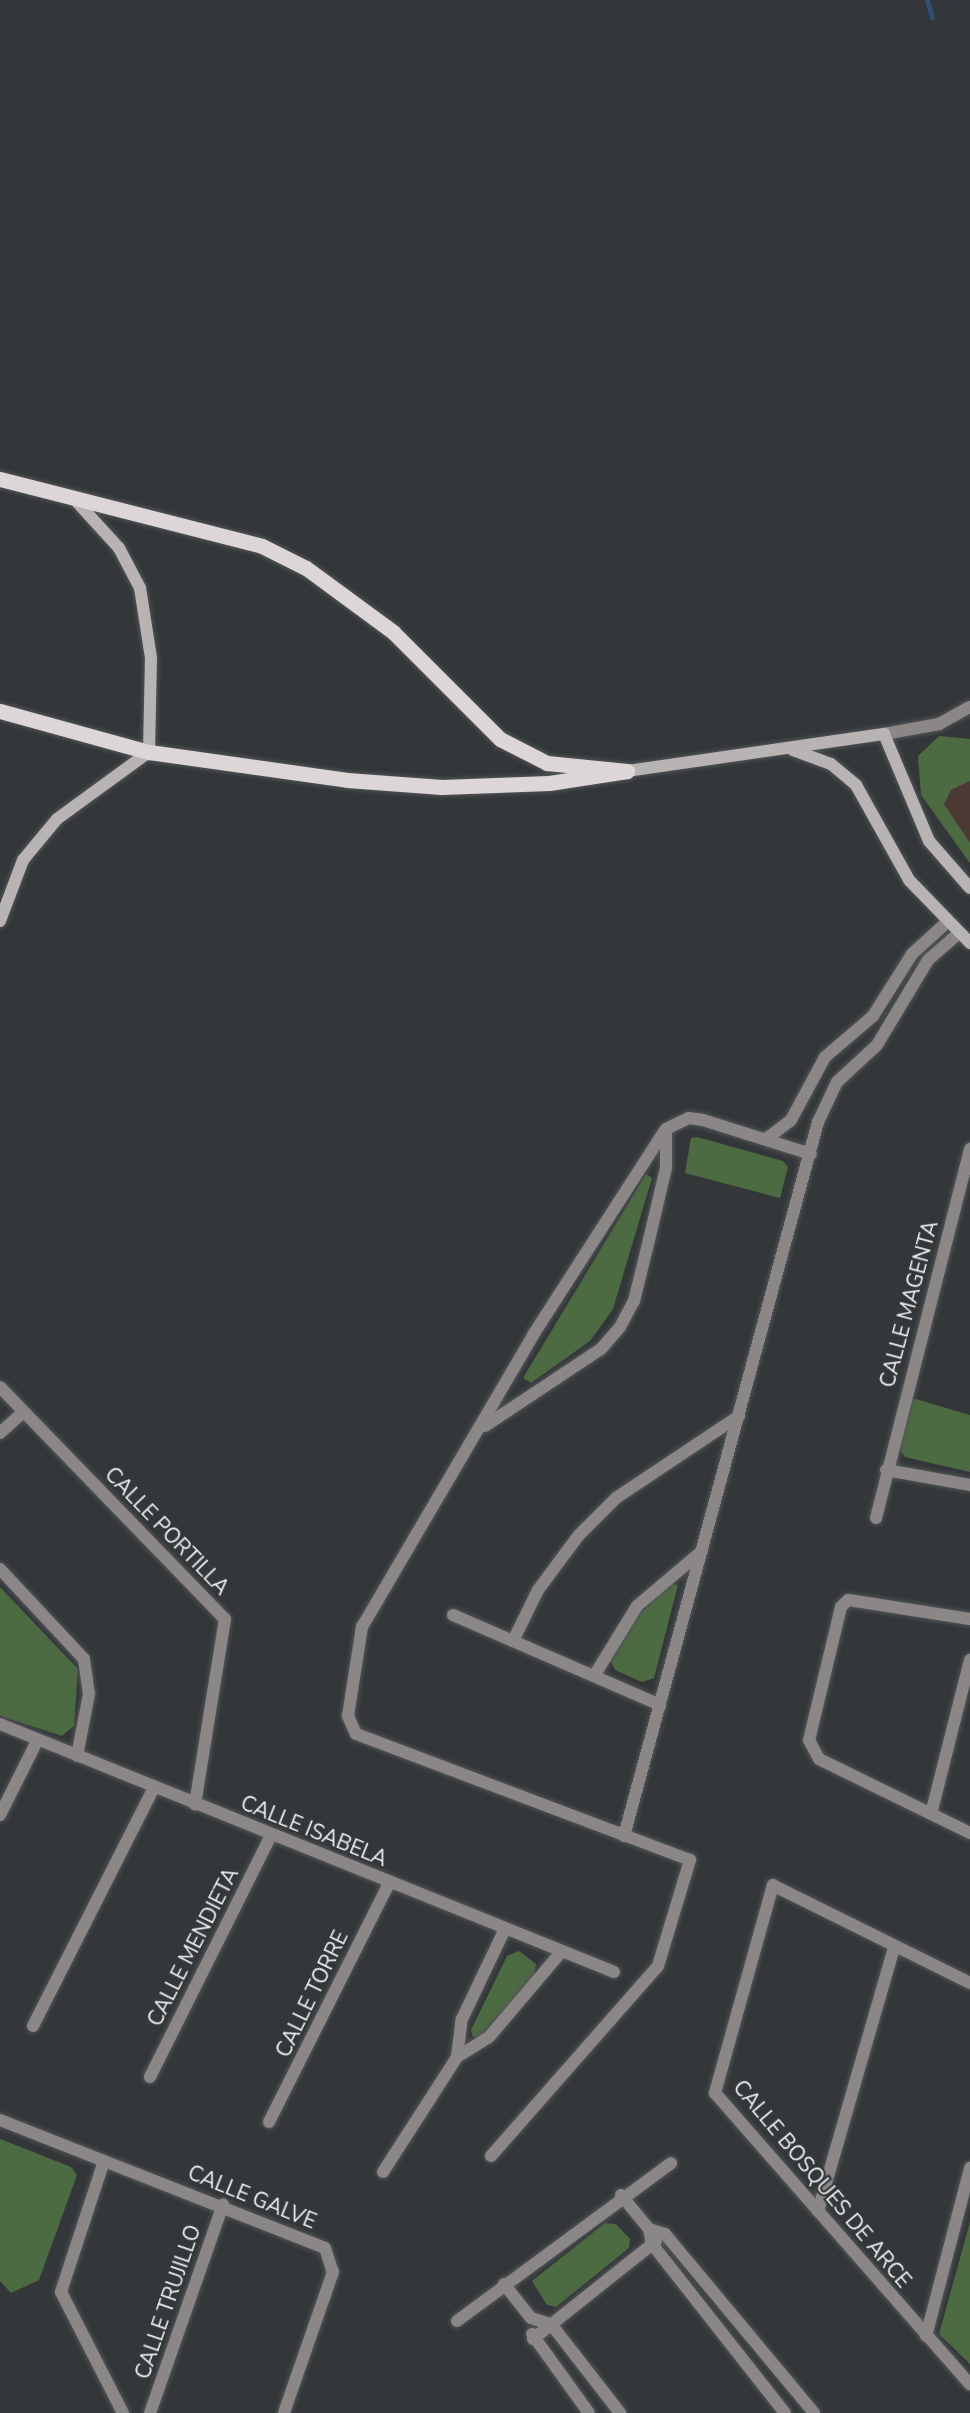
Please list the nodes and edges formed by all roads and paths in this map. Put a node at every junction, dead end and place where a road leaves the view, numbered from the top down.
1 (0, 478) edge
2 (77, 502) junction
3 (970, 707) edge
4 (0, 711) edge
5 (884, 734) junction
6 (792, 749) junction
7 (149, 752) junction
8 (627, 771) junction
9 (970, 888) edge
10 (0, 921) edge
11 (946, 923) junction
12 (958, 934) junction
13 (970, 943) edge
14 (666, 1129) junction
15 (766, 1139) junction
16 (970, 1149) edge
17 (811, 1154) junction
18 (0, 1387) edge
19 (23, 1412) junction
20 (739, 1416) junction
21 (483, 1427) junction
22 (0, 1433) edge
23 (886, 1470) junction
24 (970, 1485) edge
25 (876, 1518) dead end
26 (702, 1551) junction
27 (0, 1569) edge
28 (453, 1615) dead end
29 (970, 1619) edge
30 (513, 1641) junction
31 (970, 1660) edge
32 (594, 1676) junction
33 (660, 1705) junction
34 (0, 1724) edge
35 (37, 1741) junction
36 (77, 1756) junction
37 (153, 1789) junction
38 (195, 1805) junction
39 (932, 1814) junction
40 (0, 1815) edge
41 (970, 1833) edge
42 (272, 1835) junction
43 (624, 1836) junction
44 (389, 1883) junction
45 (505, 1929) junction
46 (894, 1948) junction
47 (561, 1952) junction
48 (614, 1972) dead end
49 (970, 1983) edge
50 (33, 2026) dead end
51 (457, 2057) junction
52 (150, 2077) dead end
53 (0, 2120) edge
54 (269, 2122) dead end
55 (491, 2156) dead end
56 (104, 2161) junction
57 (671, 2163) dead end
58 (970, 2168) edge
59 (383, 2172) dead end
60 (621, 2195) junction
61 (967, 2196) edge
62 (223, 2204) junction
63 (818, 2211) junction
64 (649, 2229) junction
65 (665, 2234) junction
66 (652, 2244) junction
67 (504, 2284) junction
68 (531, 2318) junction
69 (458, 2321) dead end
70 (551, 2324) junction
71 (926, 2336) junction
72 (533, 2339) junction
73 (970, 2384) edge
74 (123, 2413) edge
75 (150, 2413) edge
76 (284, 2413) edge
77 (589, 2413) edge
78 (620, 2413) edge
79 (785, 2413) edge
80 (814, 2413) edge

1 - 2 main road
2 - 7 main road
2 - 8 main road
3 - 5 street
4 - 7 main road
5 - 6 main road
5 - 9 main road
6 - 8 main road
6 - 11 main road
7 - 8 main road
7 - 10 main road
11 - 12 main road
11 - 15 street
12 - 13 main road
12 - 17 street
14 - 15 street
14 - 21 street
14 - 21 street
15 - 17 street
16 - 23 street, CALLE MAGENTA
17 - 20 street
18 - 19 street, CALLE PORTILLA
19 - 22 street
19 - 38 street, CALLE PORTILLA
20 - 26 street
20 - 30 street
21 - 43 street
23 - 24 street
23 - 25 street, CALLE MAGENTA
26 - 32 street
26 - 33 street
27 - 36 street
28 - 30 street
29 - 39 street
30 - 32 street
31 - 39 street
32 - 33 street
33 - 43 street
34 - 35 street, CALLE ISABELA
35 - 36 street, CALLE ISABELA
35 - 40 street
36 - 37 street, CALLE ISABELA
37 - 38 street, CALLE ISABELA
37 - 50 street
38 - 42 street, CALLE ISABELA
39 - 41 street
42 - 44 street, CALLE ISABELA
42 - 52 street, CALLE MENDIETA
43 - 55 street
44 - 45 street, CALLE ISABELA
44 - 54 street, CALLE TORRE
45 - 47 street, CALLE ISABELA
45 - 51 street
46 - 49 street, CALLE BOSQUES DE ARCE
46 - 63 street
46 - 63 street, CALLE BOSQUES DE ARCE
47 - 48 street, CALLE ISABELA
47 - 51 street
51 - 59 street
53 - 56 street, CALLE GALVE
56 - 62 street, CALLE GALVE
56 - 74 street
57 - 60 street
58 - 61 street
60 - 64 street
60 - 67 street
61 - 71 street
62 - 75 street, CALLE TRUJILLO
62 - 76 street, CALLE GALVE
63 - 71 street, CALLE BOSQUES DE ARCE
64 - 65 street
64 - 66 street
65 - 66 street
65 - 80 street
66 - 70 street
66 - 79 street
67 - 68 street
67 - 69 street
68 - 70 street
68 - 72 street
70 - 72 street
70 - 78 street
71 - 73 street, CALLE BOSQUES DE ARCE
72 - 77 street

